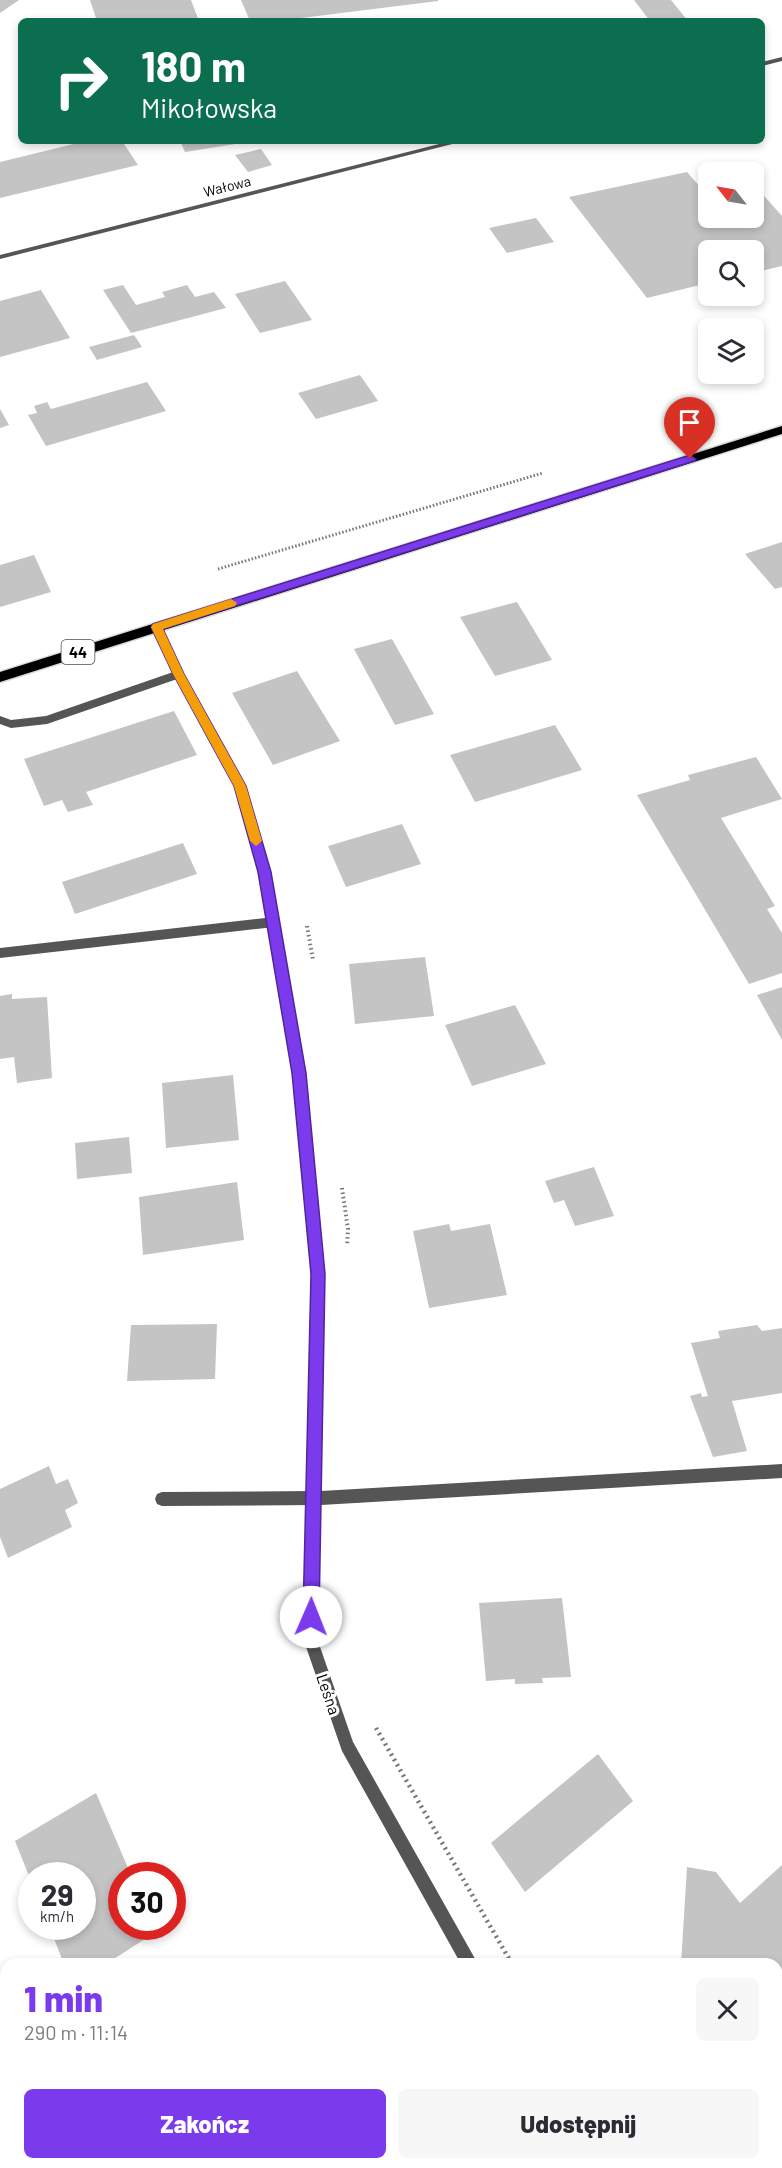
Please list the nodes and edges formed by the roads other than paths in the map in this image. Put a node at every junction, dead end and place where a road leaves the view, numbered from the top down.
1 (782, 59) edge
2 (765, 63) edge
3 (448, 144) edge
4 (0, 257) edge
5 (782, 430) edge
6 (157, 627) junction
7 (179, 674) junction
8 (0, 676) edge
9 (0, 720) edge
10 (274, 922) junction
11 (0, 953) edge
12 (782, 1471) edge
13 (314, 1498) junction
14 (162, 1499) dead end
15 (467, 1958) edge

1 - 2 street
3 - 4 street, Wałowa
5 - 6 main road, 44
6 - 7 street, Leśna
6 - 8 main road, 44
7 - 9 street
7 - 10 street, Leśna
10 - 11 street
10 - 13 street, Leśna
12 - 13 street
13 - 14 street
13 - 15 street, Leśna

